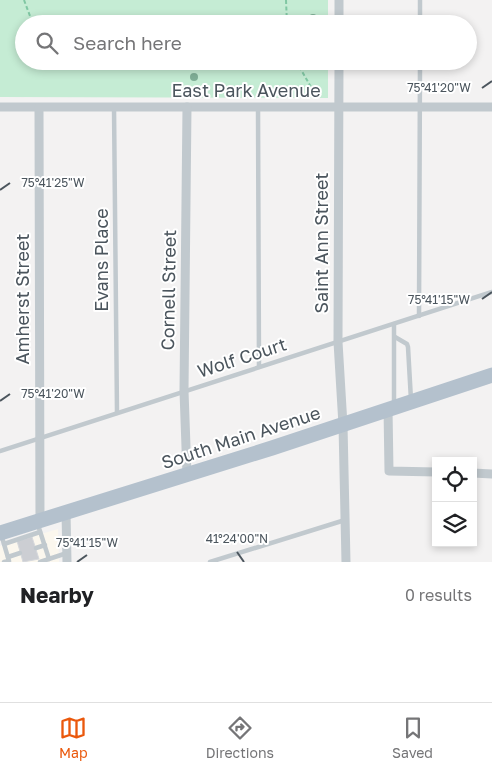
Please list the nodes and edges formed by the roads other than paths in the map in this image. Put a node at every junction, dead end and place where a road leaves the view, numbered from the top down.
1 (339, 0) edge
2 (420, 0) edge
3 (339, 15) edge
4 (420, 15) edge
5 (339, 70) edge
6 (420, 70) edge
7 (114, 106) junction
8 (187, 106) junction
9 (258, 106) junction
10 (0, 107) edge
11 (339, 107) junction
12 (420, 107) junction
13 (492, 107) edge
14 (40, 108) junction
15 (492, 292) edge
16 (419, 316) junction
17 (394, 324) junction
18 (395, 337) junction
19 (338, 342) junction
20 (259, 367) junction
21 (492, 374) edge
22 (184, 391) junction
23 (411, 401) junction
24 (391, 408) junction
25 (117, 413) junction
26 (343, 424) junction
27 (40, 438) junction
28 (0, 450) edge
29 (432, 472) edge
30 (477, 473) edge
31 (187, 474) junction
32 (492, 474) edge
33 (66, 512) junction
34 (345, 520) junction
35 (39, 524) junction
36 (1, 537) edge
37 (45, 545) junction
38 (36, 548) dead end
39 (20, 553) dead end
40 (67, 558) edge
41 (49, 559) junction
42 (8, 560) edge
43 (40, 562) edge
44 (210, 562) edge
45 (346, 562) edge

1 - 3 street
2 - 4 lane
5 - 11 street, Saint Ann Street
6 - 12 lane
7 - 8 street, East Park Avenue
7 - 14 street, East Park Avenue
7 - 25 lane, Evans Place
8 - 9 street, East Park Avenue
8 - 22 street, Cornell Street
9 - 11 street, East Park Avenue
9 - 20 lane
10 - 14 street, East Park Avenue
11 - 12 street, East Park Avenue
11 - 19 street, Saint Ann Street
12 - 13 street, East Park Avenue
12 - 16 lane
14 - 27 street, Amherst Street
15 - 16 lane, Wolf Court
16 - 17 lane, Wolf Court
17 - 18 lane
17 - 19 lane, Wolf Court
18 - 23 lane
18 - 24 lane
19 - 20 lane, Wolf Court
19 - 26 street, Saint Ann Street
20 - 22 lane, Wolf Court
21 - 23 main road, South Main Avenue
22 - 25 lane, Wolf Court
22 - 31 street, Cornell Street
23 - 24 main road, South Main Avenue
24 - 26 main road, South Main Avenue
24 - 29 street
25 - 27 lane, Wolf Court
26 - 31 main road, South Main Avenue
26 - 34 street, Saint Ann Street
27 - 28 lane, Wolf Court
27 - 35 street, Amherst Street
30 - 32 street
31 - 33 main road, South Main Avenue
33 - 35 main road, South Main Avenue
33 - 40 street
34 - 44 lane
34 - 45 street, Saint Ann Street
35 - 36 main road, South Main Avenue
35 - 37 lane
36 - 42 lane
37 - 38 lane
37 - 41 lane
39 - 42 lane
40 - 41 lane
41 - 43 lane

